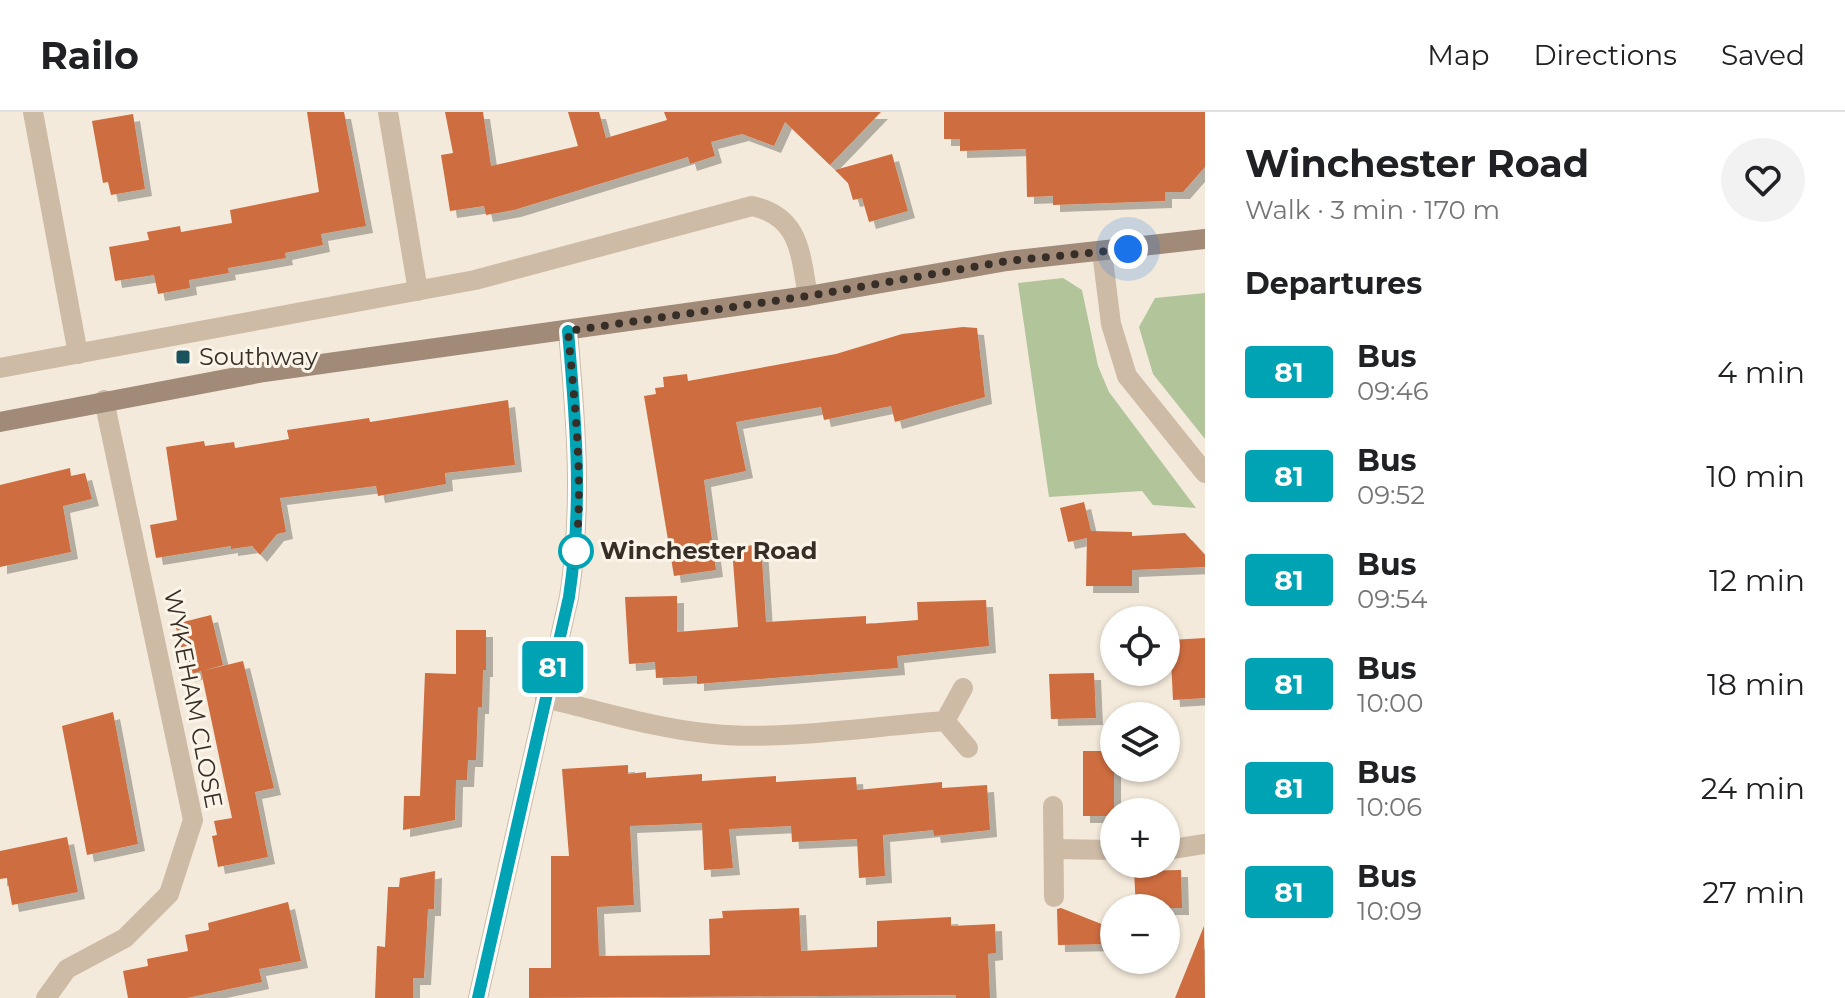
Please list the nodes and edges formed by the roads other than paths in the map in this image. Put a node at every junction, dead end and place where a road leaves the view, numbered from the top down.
1 (33, 112) edge
2 (388, 112) edge
3 (1205, 239) edge
4 (1102, 252) junction
5 (418, 291) junction
6 (808, 296) junction
7 (568, 331) junction
8 (78, 354) junction
9 (0, 368) edge
10 (104, 400) junction
11 (0, 422) edge
12 (1205, 473) edge
13 (963, 688) dead end
14 (545, 698) junction
15 (945, 721) junction
16 (968, 748) dead end
17 (1053, 806) dead end
18 (1205, 844) edge
19 (1180, 848) edge
20 (1054, 849) junction
21 (1100, 850) edge
22 (1054, 897) dead end
23 (46, 998) edge
24 (478, 998) edge

1 - 8 street
2 - 5 street
3 - 4 street
4 - 6 street
4 - 12 street
5 - 6 street
5 - 8 street
6 - 7 street
7 - 10 street
7 - 14 street
8 - 9 street
10 - 11 street
10 - 23 street, WYKEHAM CLOSE
13 - 15 street
14 - 15 street
14 - 24 street
15 - 16 street
17 - 20 street
18 - 19 street
20 - 21 street
20 - 22 street

